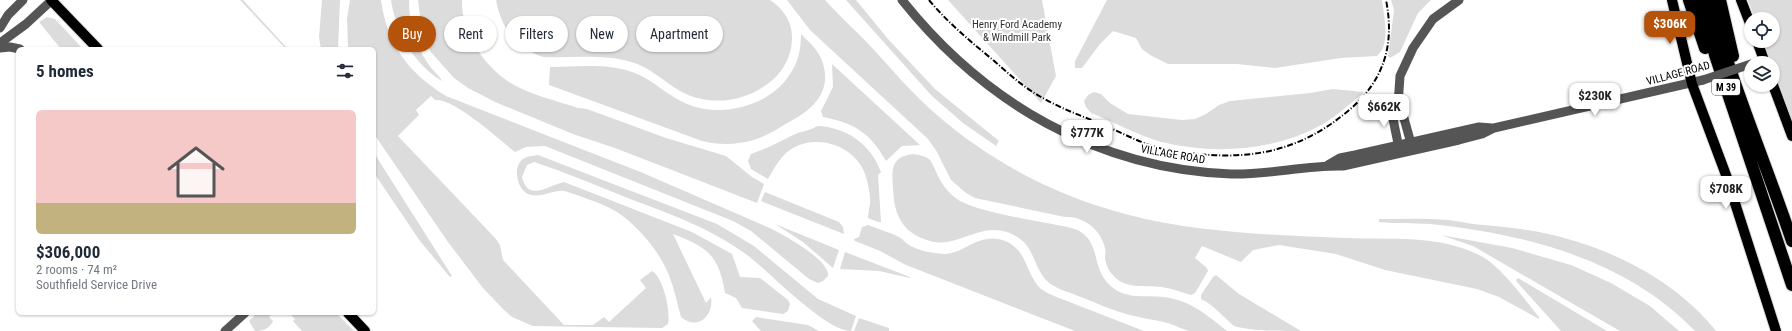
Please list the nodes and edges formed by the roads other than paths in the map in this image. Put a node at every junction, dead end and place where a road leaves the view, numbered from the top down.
1 (23, 0) edge
2 (52, 0) edge
3 (902, 0) edge
4 (1459, 0) edge
5 (1672, 0) edge
6 (1689, 0) edge
7 (1700, 0) edge
8 (1709, 0) edge
9 (1720, 0) edge
10 (1741, 0) edge
11 (1746, 12) edge
12 (0, 28) edge
13 (0, 43) edge
14 (96, 47) edge
15 (0, 48) edge
16 (16, 48) edge
17 (1744, 66) edge
18 (1692, 84) junction
19 (1776, 92) edge
20 (1398, 105) junction
21 (1792, 136) edge
22 (1411, 147) junction
23 (1400, 149) junction
24 (1769, 172) junction
25 (1754, 174) junction
26 (1792, 241) edge
27 (1792, 285) edge
28 (243, 315) edge
29 (350, 315) edge
30 (225, 331) edge
31 (365, 331) edge
32 (1776, 331) edge

1 - 12 street
2 - 13 street
2 - 14 main road
3 - 23 street, VILLAGE ROAD
4 - 20 street
5 - 18 main road
6 - 25 highway
7 - 25 highway, M 39
8 - 24 highway, M 39
9 - 24 highway
10 - 11 main road
15 - 16 street
17 - 18 street, VILLAGE ROAD, bridge
18 - 22 street, VILLAGE ROAD
18 - 32 main road
19 - 21 main road
20 - 22 street
20 - 23 street
22 - 23 street, VILLAGE ROAD
24 - 26 highway, M 39
25 - 27 highway, M 39
28 - 30 street
29 - 31 main road

